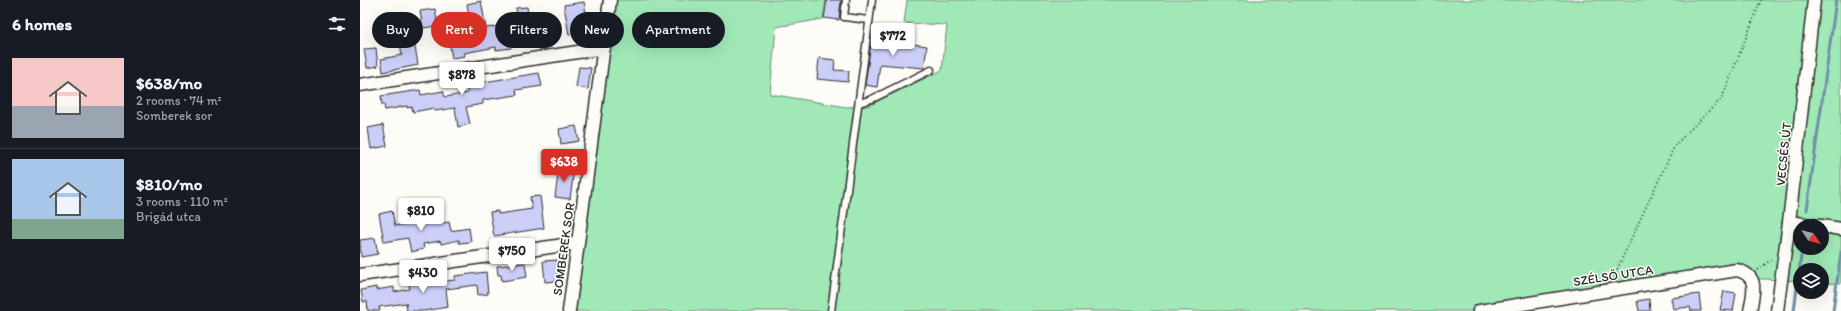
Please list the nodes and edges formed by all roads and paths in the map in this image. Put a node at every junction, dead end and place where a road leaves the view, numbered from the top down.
1 (610, 0) edge
2 (846, 0) edge
3 (872, 0) edge
4 (1761, 0) edge
5 (1814, 0) edge
6 (608, 12) edge
7 (869, 20) junction
8 (604, 48) joint
9 (931, 70) dead end
10 (360, 85) edge
11 (858, 103) junction
12 (1789, 222) junction
13 (1793, 222) edge
14 (1829, 227) edge
15 (1841, 229) edge
16 (577, 243) junction
17 (360, 275) edge
18 (1608, 290) junction
19 (569, 311) edge
20 (831, 311) edge
21 (1479, 311) edge
22 (1750, 311) edge
23 (1777, 311) edge

1 - 6 street, SOMBEREK SOR
2 - 7 lane
3 - 7 lane
4 - 18 path
5 - 12 street, VECSÉS ÚT
7 - 11 lane
8 - 10 street
8 - 16 street, SOMBEREK SOR
9 - 11 lane
11 - 20 lane
12 - 13 street
12 - 23 street, VECSÉS ÚT
14 - 15 street
16 - 17 street
16 - 19 street, SOMBEREK SOR
18 - 21 street, SZÉLSŐ UTCA
18 - 22 street, SZÉLSŐ UTCA

